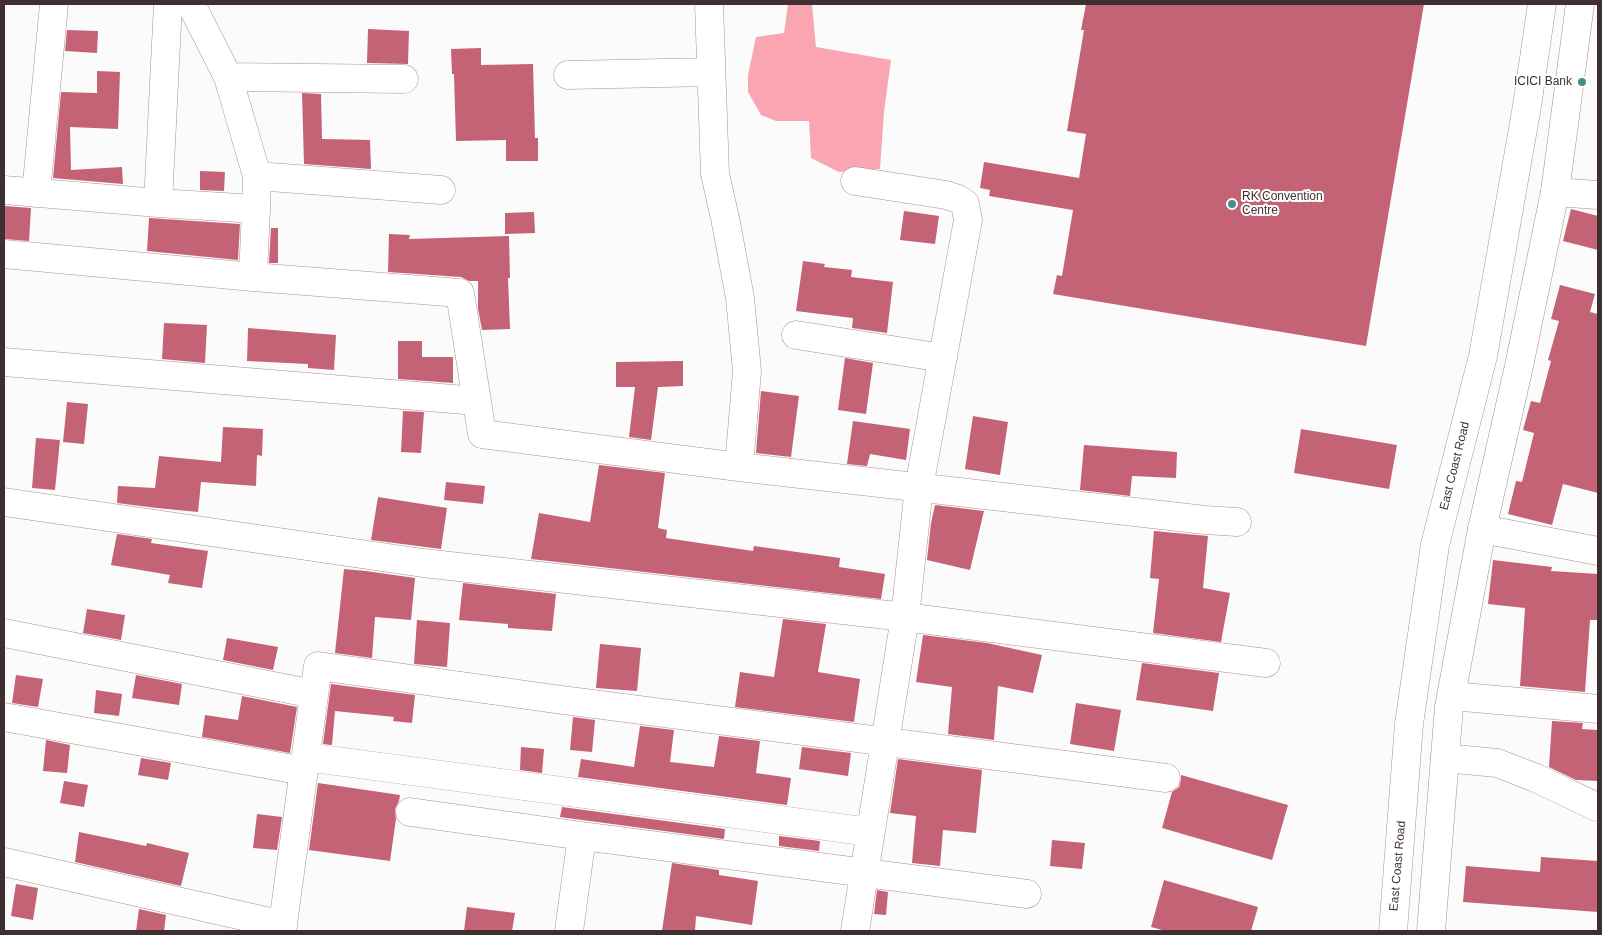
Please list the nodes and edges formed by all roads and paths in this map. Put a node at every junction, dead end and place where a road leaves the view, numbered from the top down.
1 (54, 4) edge
2 (168, 4) edge
3 (191, 4) edge
4 (709, 4) edge
5 (1542, 4) edge
6 (1580, 4) edge
7 (711, 72) junction
8 (568, 75) dead end
9 (228, 77) junction
10 (404, 79) dead end
11 (256, 176) junction
12 (855, 181) dead end
13 (4, 190) edge
14 (441, 190) dead end
15 (1556, 192) junction
16 (36, 193) junction
17 (1598, 195) edge
18 (158, 203) junction
19 (256, 209) junction
20 (4, 254) edge
21 (253, 277) junction
22 (796, 335) dead end
23 (943, 358) junction
24 (4, 362) edge
25 (477, 401) junction
26 (739, 467) junction
27 (919, 487) junction
28 (4, 502) edge
29 (1237, 522) dead end
30 (1482, 529) junction
31 (1598, 551) edge
32 (905, 616) junction
33 (4, 633) edge
34 (1266, 664) dead end
35 (314, 694) junction
36 (1452, 696) junction
37 (1598, 709) edge
38 (4, 716) edge
39 (885, 740) junction
40 (1445, 758) junction
41 (305, 764) junction
42 (1166, 778) dead end
43 (1597, 807) dead end
44 (410, 812) dead end
45 (870, 832) junction
46 (582, 836) junction
47 (4, 862) edge
48 (864, 873) junction
49 (1027, 894) dead end
50 (283, 928) edge
51 (568, 931) edge
52 (855, 931) edge
53 (1393, 931) edge
54 (1431, 931) edge

1 - 16 street
2 - 18 street
3 - 9 street
4 - 7 street
5 - 53 street, East Coast Road
6 - 15 street
7 - 8 street
7 - 26 street
9 - 10 street
9 - 11 street
11 - 14 street
11 - 19 street
12 - 23 street
13 - 16 street
15 - 17 street
15 - 30 street
16 - 18 street
18 - 19 street
19 - 21 street
20 - 21 street
21 - 25 street
22 - 23 street
23 - 27 street
24 - 25 street
25 - 26 street
26 - 27 street
27 - 29 street
27 - 32 street
28 - 32 street
30 - 31 street
30 - 36 street
32 - 34 street
32 - 39 street
33 - 35 street
35 - 39 street
35 - 41 street
36 - 37 street
36 - 40 street
38 - 41 street
39 - 42 street
39 - 45 street
40 - 43 street
40 - 54 street
41 - 45 street
41 - 50 street
44 - 46 street
45 - 48 street
46 - 48 street
46 - 51 street
47 - 50 street
48 - 49 street
48 - 52 street

